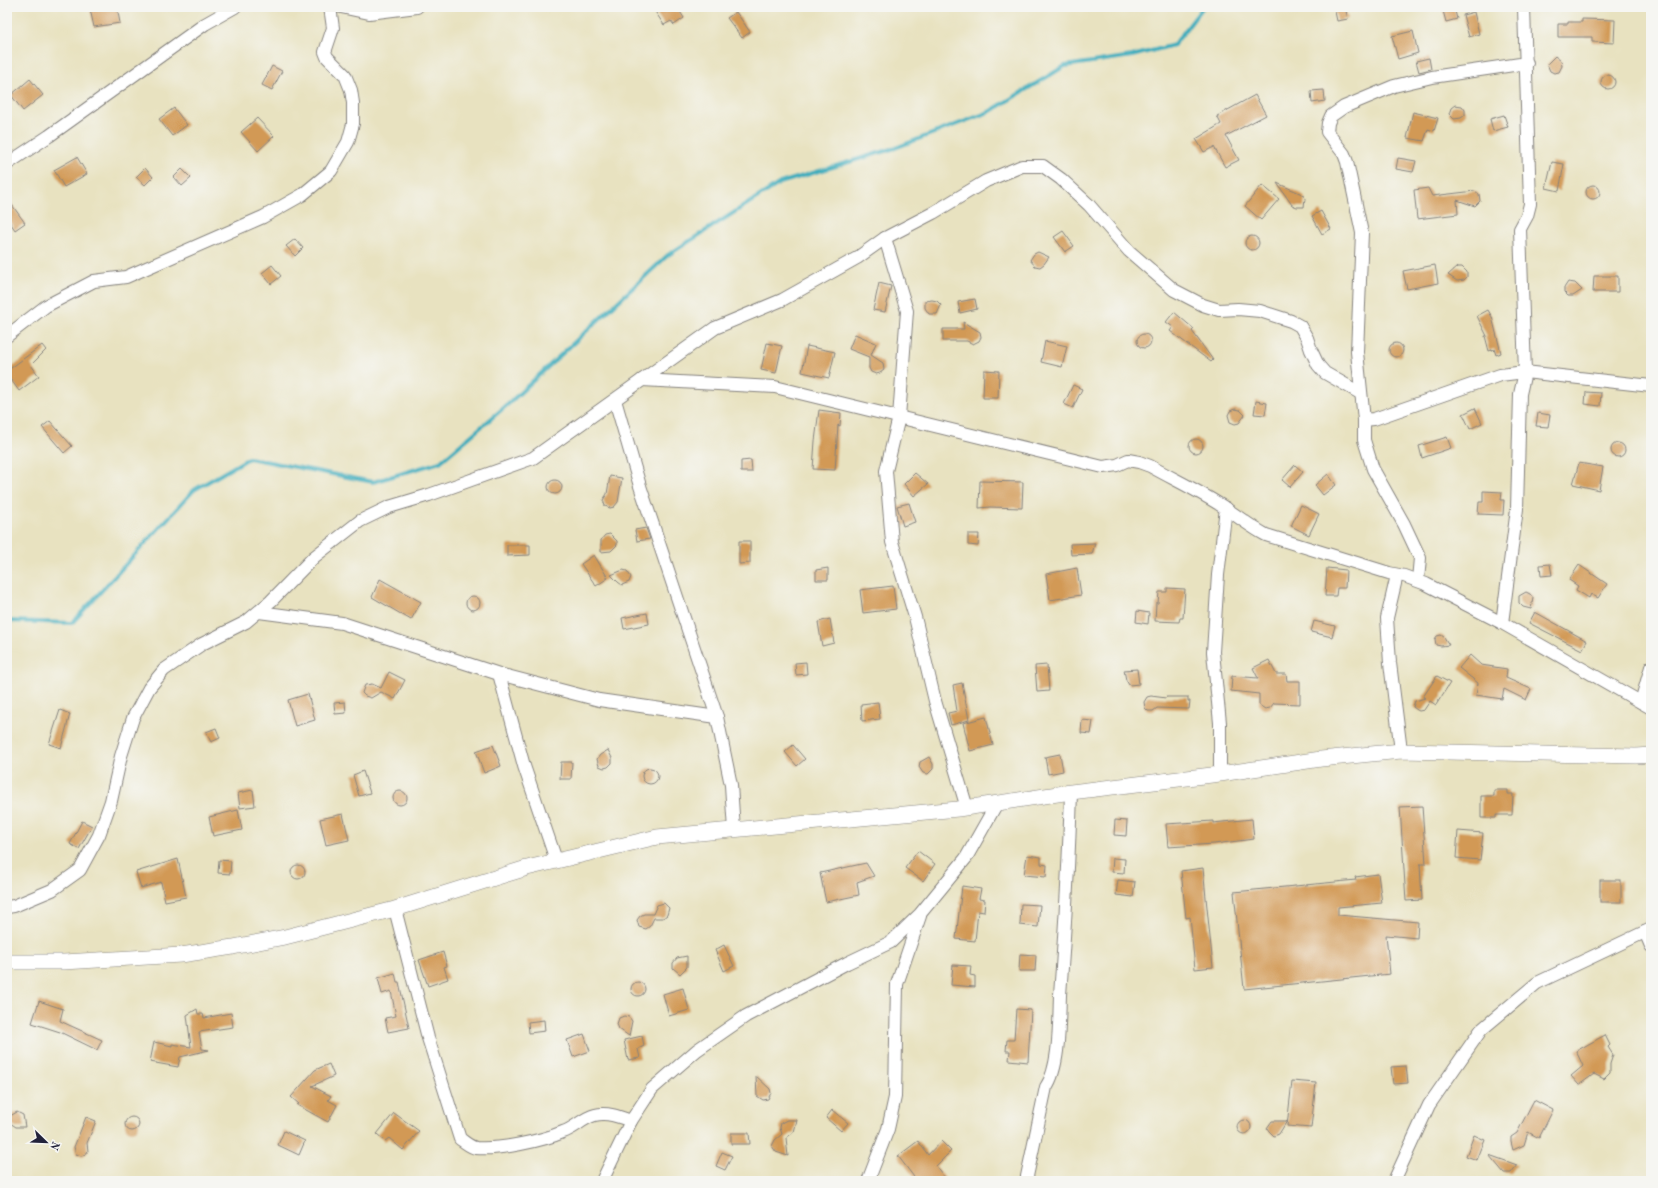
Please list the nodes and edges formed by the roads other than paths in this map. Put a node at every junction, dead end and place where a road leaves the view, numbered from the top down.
1 (235, 7) edge
2 (330, 7) edge
3 (341, 7) edge
4 (417, 7) edge
5 (1524, 7) edge
6 (1526, 63) junction
7 (7, 164) edge
8 (885, 238) junction
9 (7, 336) edge
10 (1525, 372) junction
11 (642, 380) junction
12 (1651, 386) edge
13 (1360, 393) junction
14 (615, 400) junction
15 (900, 417) junction
16 (1364, 420) junction
17 (1226, 508) junction
18 (1397, 575) junction
19 (1418, 580) junction
20 (259, 612) junction
21 (1502, 623) junction
22 (1651, 667) edge
23 (499, 674) junction
24 (1646, 705) edge
25 (717, 717) junction
26 (1401, 751) junction
27 (1651, 755) edge
28 (1220, 774) junction
29 (1071, 792) junction
30 (997, 803) junction
31 (968, 808) junction
32 (734, 830) junction
33 (556, 860) junction
34 (7, 907) edge
35 (395, 909) junction
36 (920, 914) junction
37 (1648, 931) edge
38 (1651, 946) edge
39 (7, 962) edge
40 (631, 1121) junction
41 (602, 1181) edge
42 (868, 1181) edge
43 (1026, 1181) edge
44 (1394, 1181) edge

1 - 7 street
2 - 9 street
3 - 4 street
5 - 6 street
6 - 10 street
6 - 13 street
8 - 11 street
8 - 13 street
8 - 15 street
10 - 12 street
10 - 16 street
10 - 21 street
11 - 14 street
11 - 15 street
13 - 16 street
14 - 20 street
14 - 25 street
15 - 17 street
15 - 31 street
16 - 19 street
17 - 18 street
17 - 28 street
18 - 19 street
18 - 26 street
19 - 21 street
20 - 23 street
20 - 34 street
21 - 24 street
22 - 24 street
23 - 25 street
23 - 33 street
25 - 32 street
26 - 27 street
26 - 28 street
28 - 29 street
29 - 30 street
29 - 43 street
30 - 31 street
30 - 36 street
31 - 32 street
32 - 33 street
33 - 35 street
35 - 39 street
35 - 40 street
36 - 40 street
36 - 42 street
37 - 38 street
37 - 44 street
40 - 41 street

